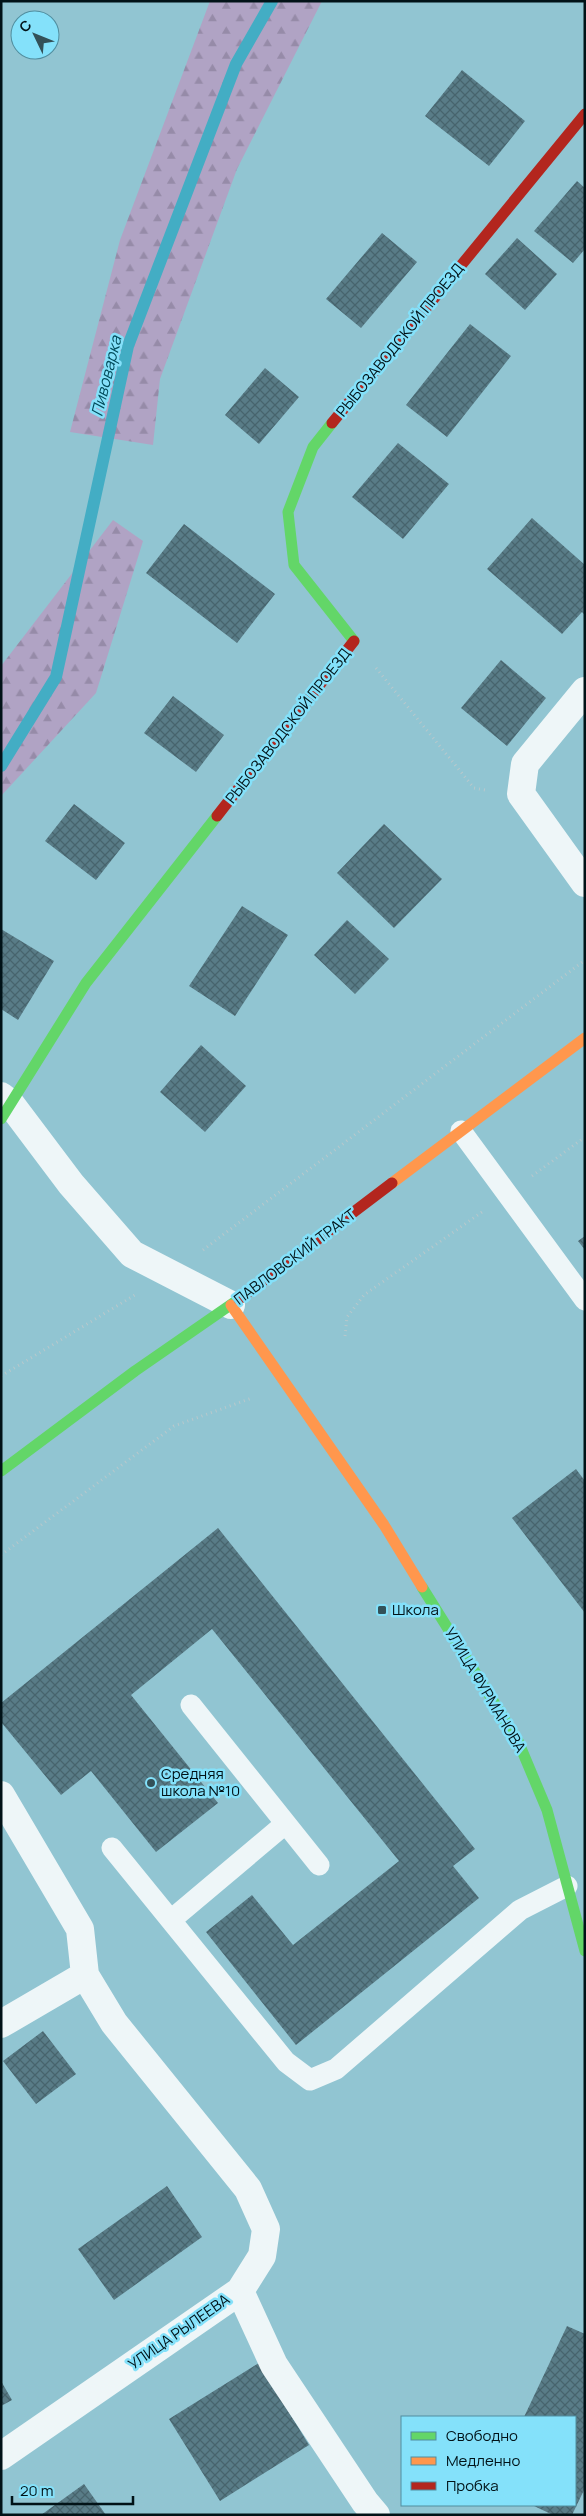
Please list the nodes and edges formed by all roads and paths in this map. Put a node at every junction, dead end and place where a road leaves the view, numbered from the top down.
1 (585, 114) edge
2 (354, 641) junction
3 (585, 691) edge
4 (521, 794) junction
5 (585, 883) edge
6 (585, 960) edge
7 (585, 1038) edge
8 (4, 1106) edge
9 (461, 1131) junction
10 (585, 1137) edge
11 (508, 1194) junction
12 (171, 1274) junction
13 (585, 1300) edge
14 (232, 1305) junction
15 (345, 1336) dead end
16 (1, 1376) edge
17 (255, 1397) dead end
18 (1, 1471) edge
19 (1, 1555) edge
20 (191, 1705) dead end
21 (1, 1795) edge
22 (285, 1824) junction
23 (112, 1848) dead end
24 (320, 1865) dead end
25 (567, 1886) junction
26 (171, 1920) junction
27 (585, 1951) edge
28 (85, 1975) junction
29 (1, 2024) edge
30 (240, 2290) junction
31 (1, 2456) edge
32 (376, 2515) edge

1 - 2 street, РЫБОЗАВОДСКОЙ ПРОЕЗД
2 - 4 path
2 - 8 street, РЫБОЗАВОДСКОЙ ПРОЕЗД
3 - 4 street
4 - 5 street
6 - 12 path
7 - 9 street, ПАВЛОВСКИЙ ТРАКТ
8 - 12 street
9 - 11 lane
9 - 14 street, ПАВЛОВСКИЙ ТРАКТ
10 - 11 path
11 - 13 lane
11 - 15 path
12 - 14 street
12 - 16 path
14 - 18 street, ПАВЛОВСКИЙ ТРАКТ
14 - 25 street, УЛИЦА ФУРМАНОВА
17 - 19 path
20 - 22 lane
21 - 28 street
22 - 24 lane
22 - 26 lane
23 - 26 lane
25 - 26 lane
25 - 27 street, УЛИЦА ФУРМАНОВА
28 - 29 street
28 - 30 street
30 - 31 street, УЛИЦА РЫЛЕЕВА
30 - 32 street, УЛИЦА РЫЛЕЕВА

